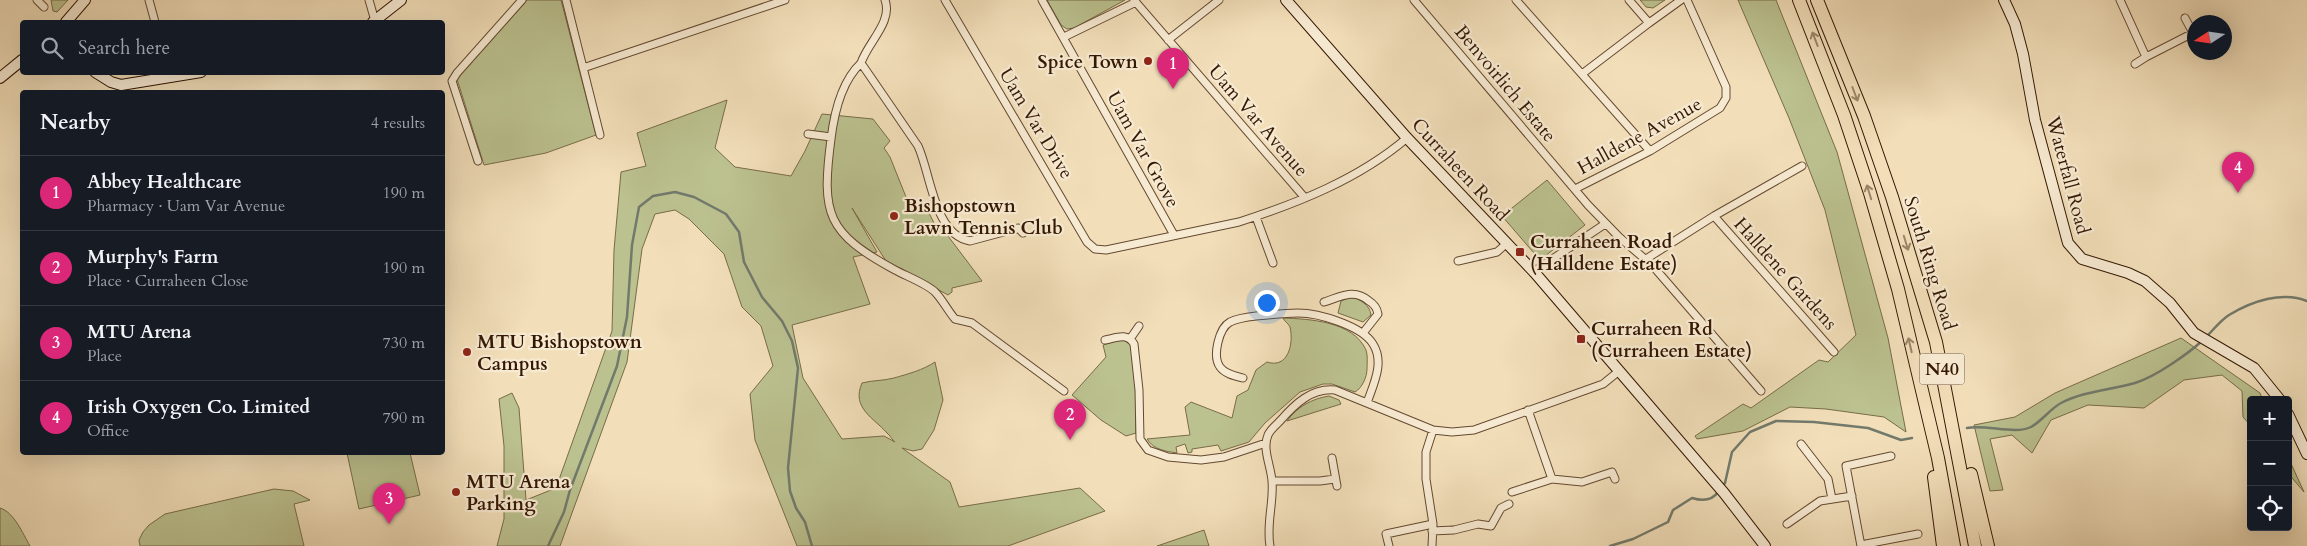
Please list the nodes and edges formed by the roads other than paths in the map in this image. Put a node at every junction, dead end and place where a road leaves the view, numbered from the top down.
1 (37, 0) edge
2 (85, 0) edge
3 (149, 0) edge
4 (369, 0) edge
5 (401, 0) edge
6 (522, 0) edge
7 (566, 0) edge
8 (785, 0) edge
9 (885, 0) edge
10 (945, 0) edge
11 (1042, 0) edge
12 (1219, 0) edge
13 (1286, 0) edge
14 (1414, 0) edge
15 (1516, 0) edge
16 (1629, 0) edge
17 (1681, 0) edge
18 (1687, 0) edge
19 (1798, 0) edge
20 (1816, 0) edge
21 (2004, 0) edge
22 (2120, 0) edge
23 (1135, 1) edge
24 (44, 6) dead end
25 (2185, 18) dead end
26 (68, 20) edge
27 (154, 20) edge
28 (374, 20) edge
29 (376, 20) edge
30 (1649, 23) junction
31 (1064, 37) junction
32 (1168, 40) junction
33 (2146, 58) junction
34 (20, 62) edge
35 (861, 63) junction
36 (2135, 64) dead end
37 (583, 68) junction
38 (1582, 74) junction
39 (100, 75) edge
40 (170, 75) edge
41 (0, 78) edge
42 (808, 134) dead end
43 (600, 135) dead end
44 (831, 137) junction
45 (1407, 138) junction
46 (1650, 151) junction
47 (478, 161) dead end
48 (1802, 166) dead end
49 (1575, 188) junction
50 (1305, 198) junction
51 (1714, 216) junction
52 (1256, 217) junction
53 (1605, 224) junction
54 (1023, 233) dead end
55 (1174, 235) junction
56 (1506, 244) junction
57 (1646, 260) junction
58 (1458, 261) dead end
59 (1273, 263) dead end
60 (1535, 273) junction
61 (1324, 302) dead end
62 (1139, 326) dead end
63 (1363, 333) junction
64 (1130, 339) junction
65 (1105, 340) dead end
66 (1936, 342) junction
67 (1834, 352) dead end
68 (1619, 371) junction
69 (1243, 378) dead end
70 (1064, 391) dead end
71 (1761, 391) dead end
72 (2277, 396) edge
73 (1923, 399) junction
74 (1367, 403) junction
75 (1528, 410) junction
76 (2292, 422) edge
77 (1433, 430) junction
78 (1266, 443) junction
79 (1801, 444) dead end
80 (2307, 454) edge
81 (1892, 456) dead end
82 (1332, 458) dead end
83 (1552, 479) junction
84 (1615, 480) dead end
85 (1272, 482) junction
86 (1512, 492) dead end
87 (1852, 496) junction
88 (1832, 499) junction
89 (1508, 504) dead end
90 (1787, 524) dead end
91 (1432, 528) junction
92 (1918, 534) dead end
93 (1861, 545) edge
94 (1270, 546) edge
95 (1389, 546) edge
96 (1432, 546) edge
97 (1765, 546) edge
98 (1943, 546) edge
99 (1954, 546) edge
100 (1975, 546) edge
101 (1988, 546) edge

1 - 24 street
2 - 26 street
3 - 27 street
4 - 28 street
5 - 29 street
6 - 47 street
7 - 37 street
8 - 37 street
9 - 35 street
10 - 55 street, Uam Var Drive
11 - 31 street, Uam Var Grove
12 - 32 street
13 - 45 street, Curraheen Road
14 - 49 street, Benvoirlich Estate
15 - 38 street
16 - 30 street
17 - 30 street
18 - 46 street, Halldene Avenue
73 -> 19 highway, South Ring Road / N40
20 -> 66 highway, South Ring Road / N40
21 - 72 street, Waterfall Road
22 - 33 street
23 - 31 street, Uam Var Avenue
23 - 32 street, Uam Var Avenue
25 - 33 street
30 - 38 street
31 - 55 street, Uam Var Grove
32 - 50 street, Uam Var Avenue
33 - 36 street
34 - 41 street
35 - 44 street
35 - 54 street
37 - 43 street
38 - 46 street
39 - 40 street
42 - 44 street
44 - 70 street
45 - 50 street, Uam Var Drive
45 - 56 street, Curraheen Road
46 - 49 street, Halldene Avenue
48 - 51 street
49 - 53 street, Benvoirlich Estate
50 - 52 street, Uam Var Drive
51 - 57 street
51 - 67 street, Halldene Gardens
52 - 55 street, Uam Var Drive
52 - 59 street
53 - 57 street, Benvoirlich Estate
53 - 60 street
56 - 58 street
56 - 60 street, Curraheen Road
57 - 71 street, Benvoirlich Estate
60 - 68 street, Curraheen Road
61 - 63 street
62 - 64 street
63 - 69 street
63 - 74 street
64 - 65 street
64 - 78 street
66 - 100 highway, South Ring Road / N40
66 - 101 highway
68 - 75 street
68 - 97 street, Curraheen Road
73 - 98 highway
73 - 99 highway, South Ring Road / N40
74 - 77 street
74 - 78 street
75 - 77 street
75 - 83 street
76 - 80 street
77 - 91 street
78 - 85 street
79 - 88 street
81 - 87 street
82 - 85 street
83 - 84 street
83 - 86 street
85 - 94 street
87 - 88 street
87 - 93 street
88 - 90 street
89 - 91 street
91 - 95 street
91 - 96 street
92 - 93 street

